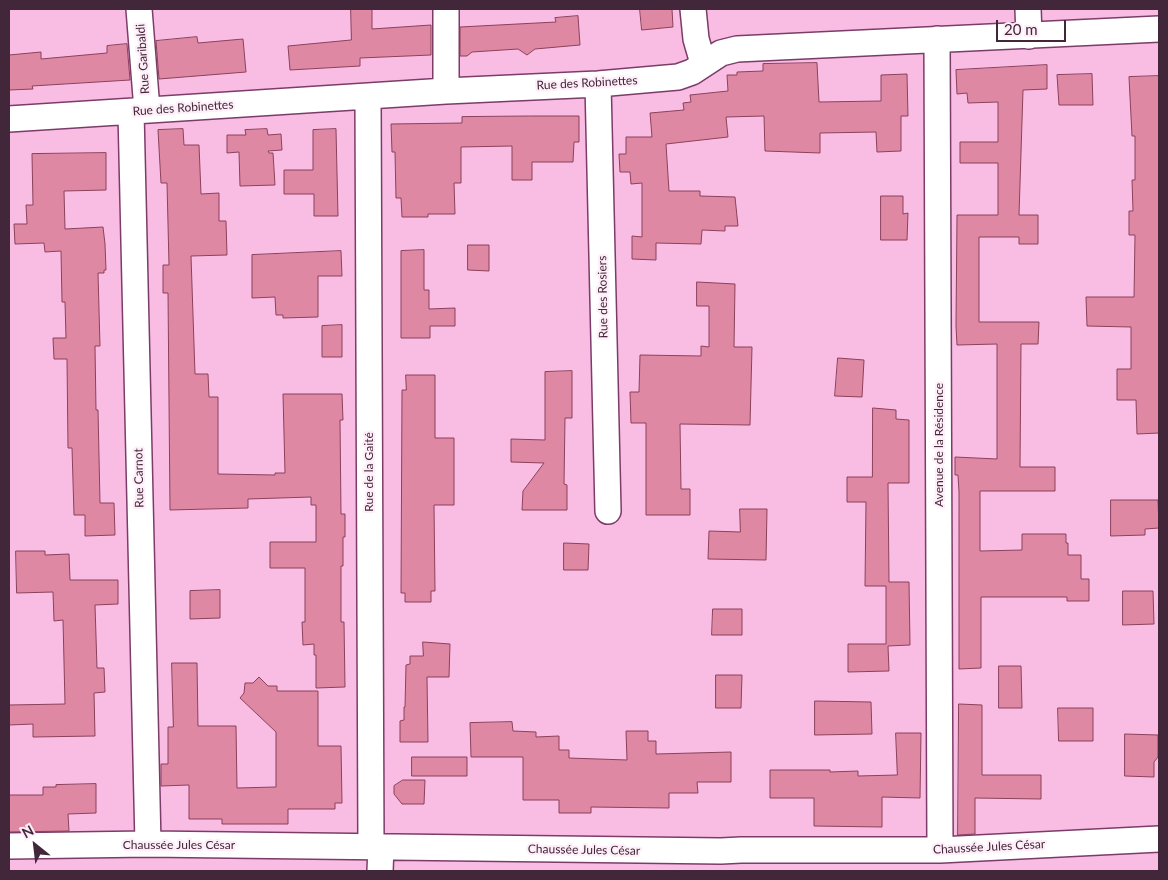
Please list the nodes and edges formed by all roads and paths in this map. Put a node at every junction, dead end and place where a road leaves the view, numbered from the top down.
1 (139, 9) edge
2 (446, 9) edge
3 (693, 9) edge
4 (1028, 9) edge
5 (1159, 28) edge
6 (1029, 36) junction
7 (937, 40) junction
8 (703, 63) junction
9 (598, 84) junction
10 (446, 91) junction
11 (368, 96) junction
12 (139, 111) junction
13 (9, 119) edge
14 (608, 511) dead end
15 (1159, 839) edge
16 (148, 844) junction
17 (9, 846) edge
18 (940, 850) junction
19 (377, 855) edge
20 (741, 860) edge

1 - 12 street, Rue Garibaldi
2 - 10 street
3 - 8 street
4 - 6 street
5 - 6 street, Rue des Robinettes
6 - 7 street, Rue des Robinettes
7 - 8 street, Rue des Robinettes
7 - 18 street, Avenue de la Résidence
8 - 9 street, Rue des Robinettes
9 - 10 street, Rue des Robinettes
9 - 14 street, Rue des Rosiers
10 - 11 street, Rue des Robinettes
11 - 12 street, Rue des Robinettes
11 - 19 street, Rue de la Gaité
12 - 13 street, Rue des Robinettes
12 - 16 street, Rue Carnot
15 - 18 street, Chaussée Jules César
16 - 17 street, Chaussée Jules César
16 - 19 street, Chaussée Jules César
18 - 20 street, Chaussée Jules César
19 - 20 street, Chaussée Jules César

